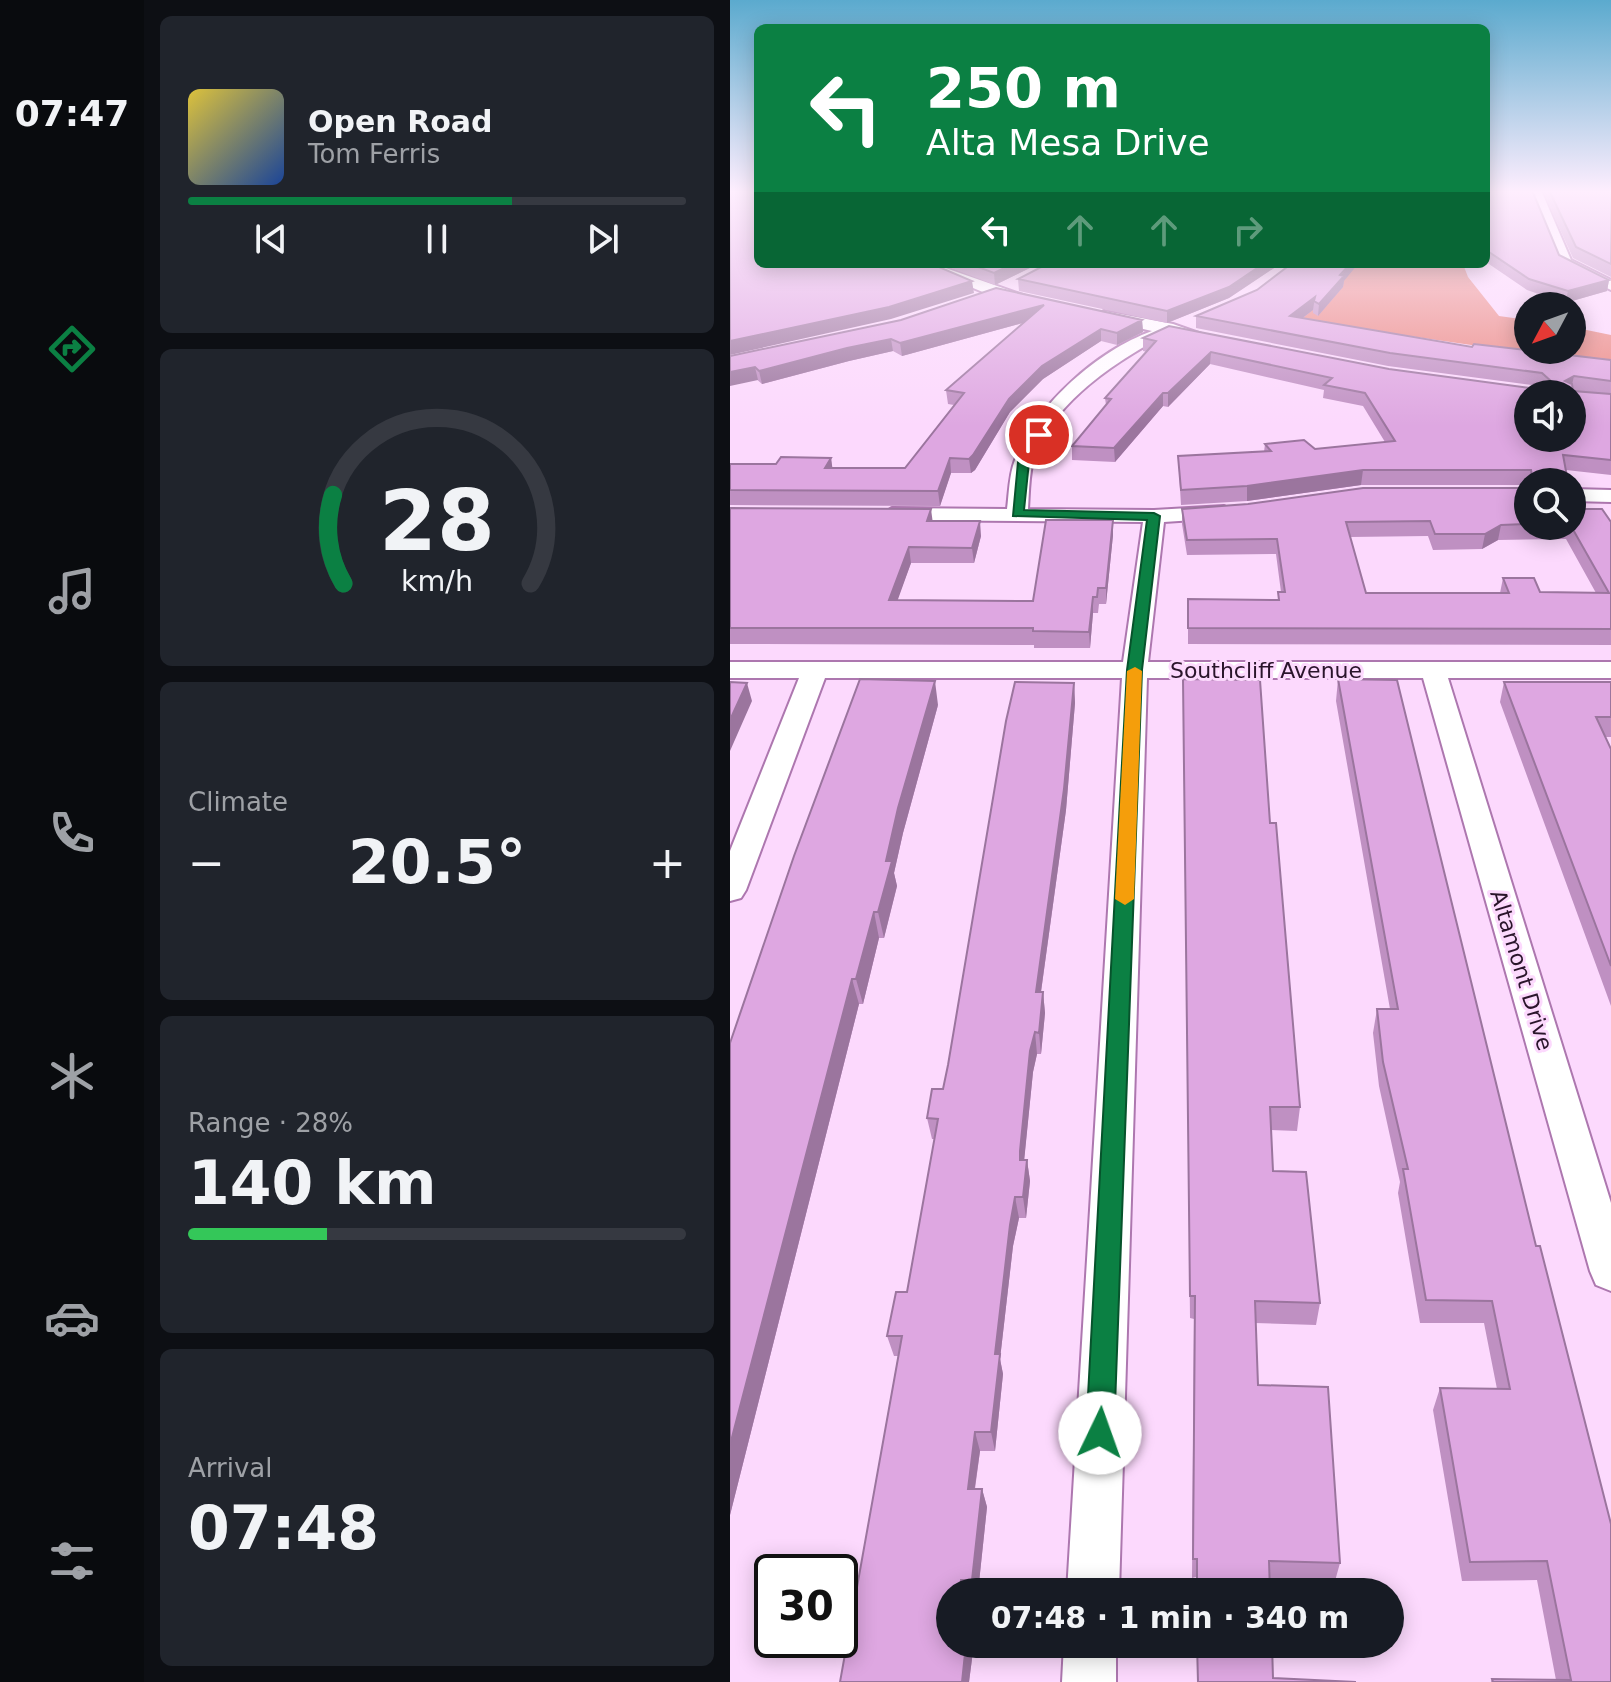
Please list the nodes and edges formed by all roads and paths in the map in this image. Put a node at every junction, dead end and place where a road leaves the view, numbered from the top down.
1 (934, 268) edge
2 (1577, 268) edge
3 (1021, 281) edge
4 (1611, 286) edge
5 (995, 292) junction
6 (971, 301) edge
7 (1052, 305) edge
8 (1081, 311) edge
9 (1183, 315) edge
10 (1204, 320) edge
11 (1168, 330) junction
12 (1213, 339) edge
13 (1586, 495) edge
14 (1611, 496) edge
15 (1247, 510) edge
16 (1017, 513) junction
17 (874, 514) edge
18 (1154, 516) junction
19 (730, 670) edge
20 (815, 670) junction
21 (1135, 670) junction
22 (1433, 670) junction
23 (1611, 670) edge
24 (730, 890) edge
25 (1611, 1271) edge
26 (1094, 1578) edge
27 (1090, 1658) edge
28 (1089, 1682) edge

1 - 5 street
2 - 4 street
3 - 5 street
5 - 6 street
5 - 7 street
8 - 11 street
9 - 11 street
10 - 11 street
11 - 12 street
11 - 16 street
13 - 14 street
15 - 18 street
16 - 17 street
16 - 18 street
18 - 21 street
19 - 20 street, Southcliff Avenue
20 - 21 street, Southcliff Avenue
20 - 24 street
21 - 22 street, Southcliff Avenue
21 - 26 street
22 - 23 street, Southcliff Avenue
22 - 25 street, Altamont Drive
27 - 28 street

